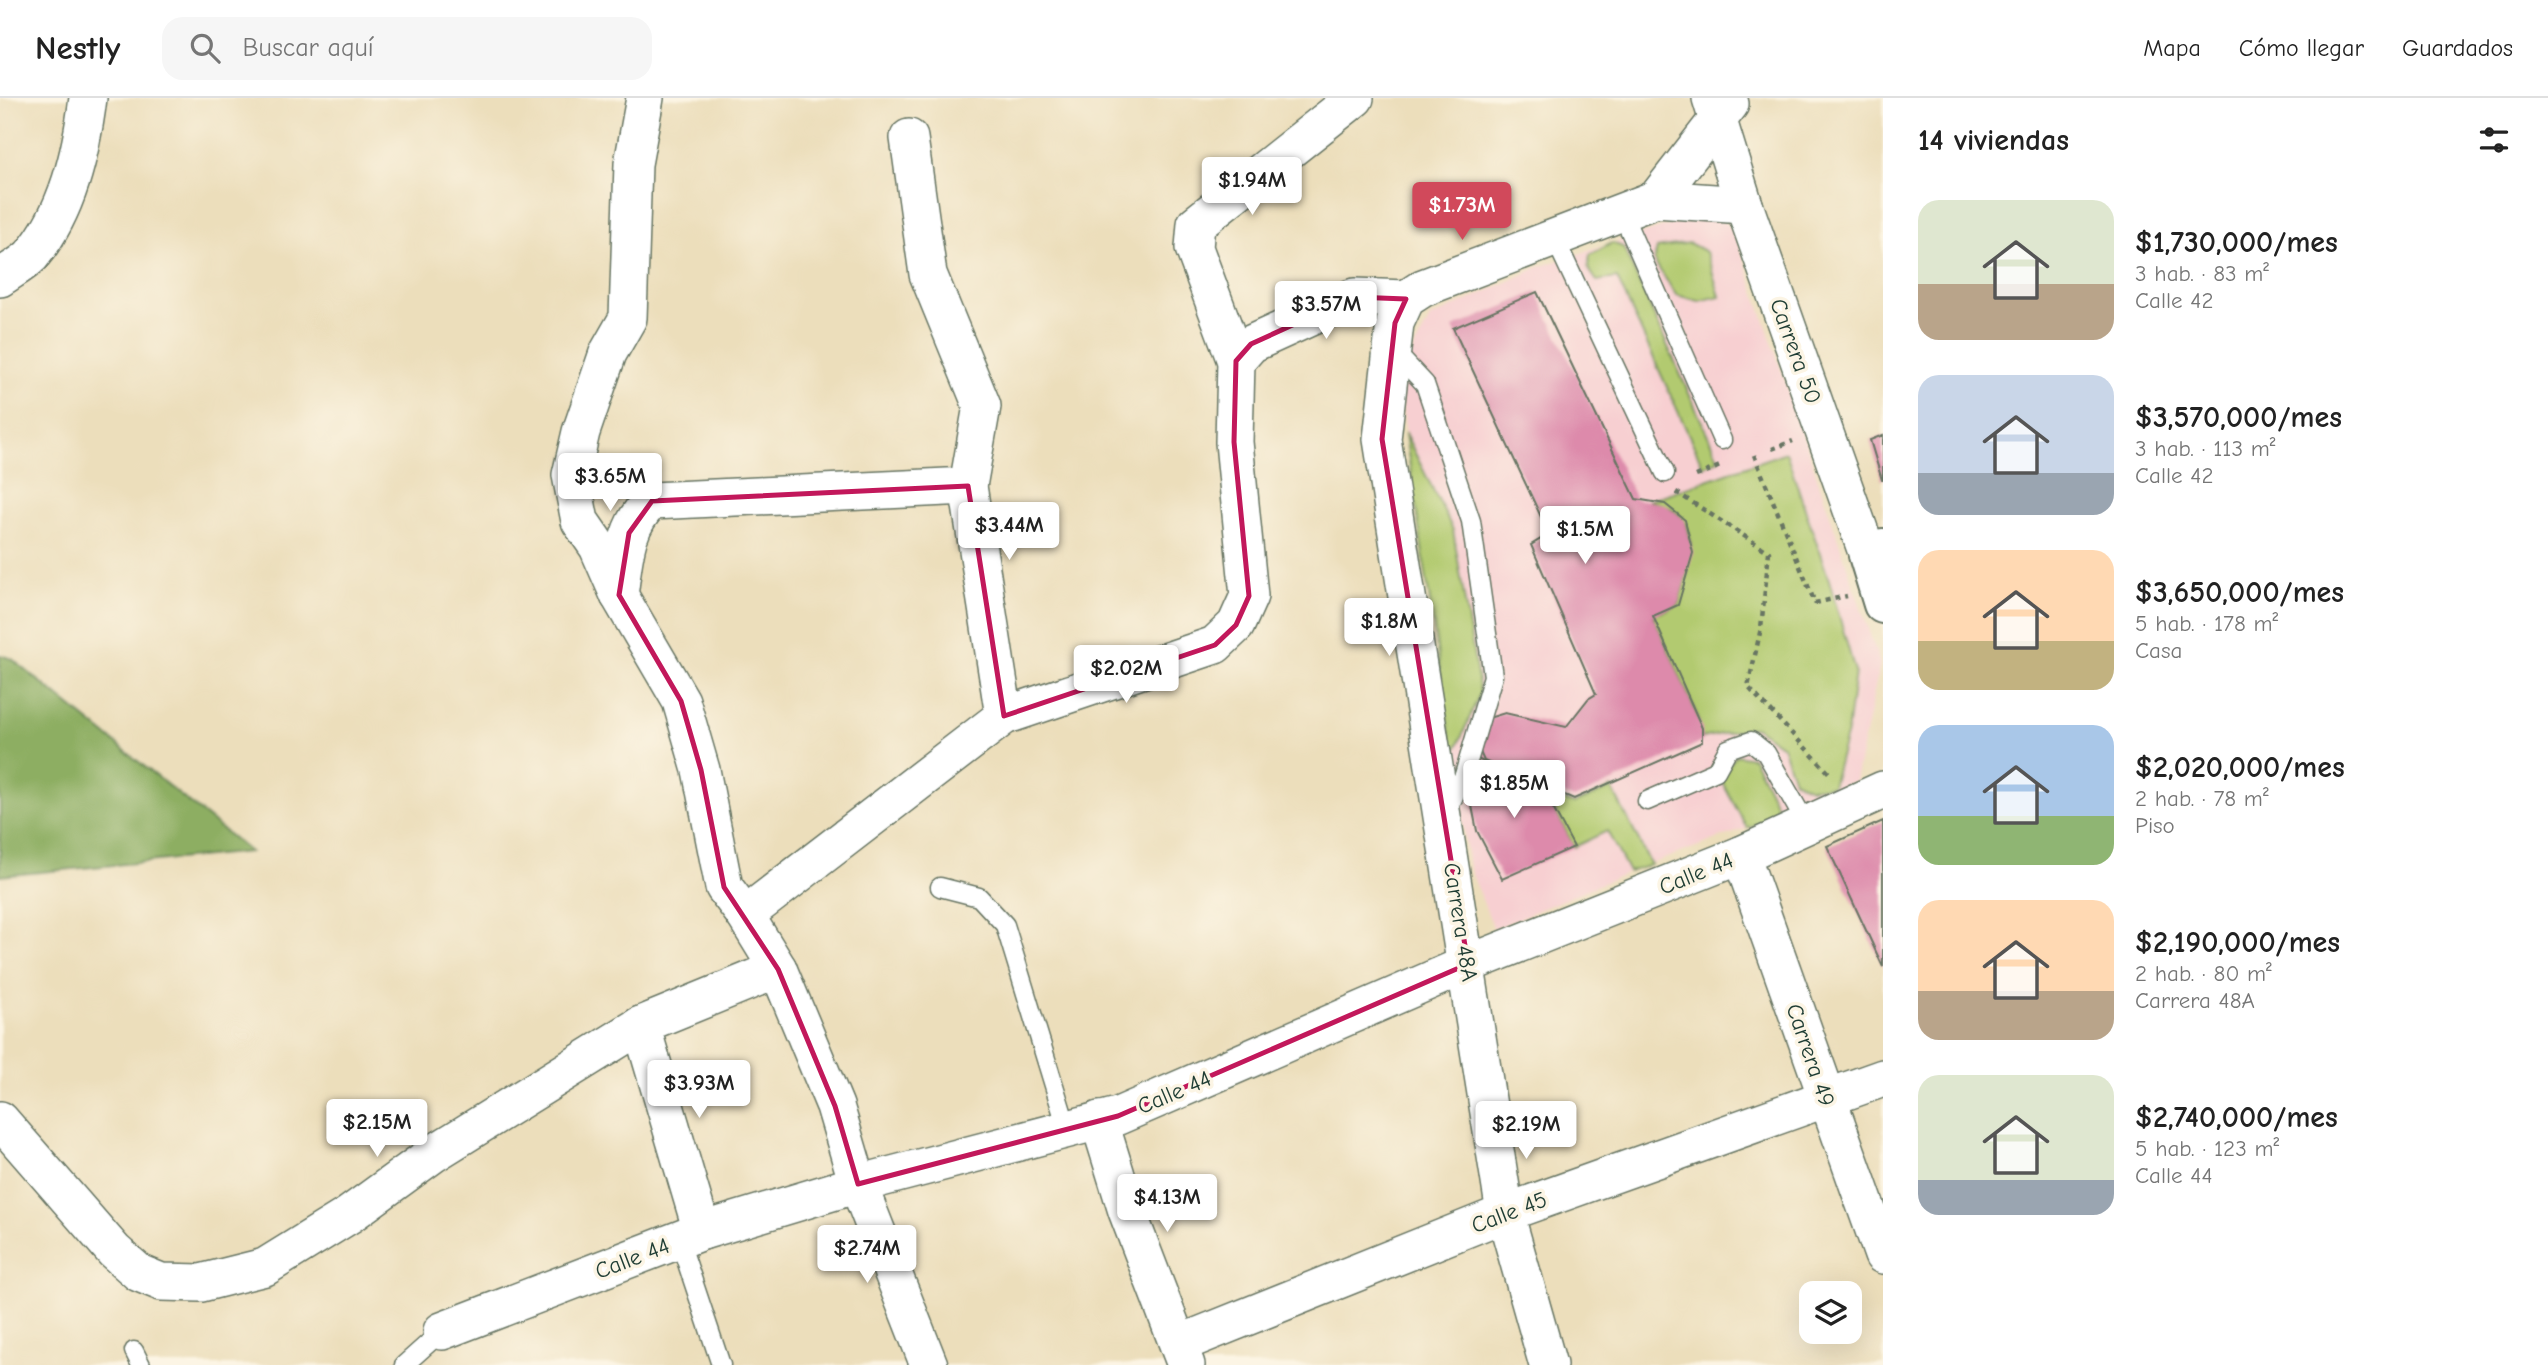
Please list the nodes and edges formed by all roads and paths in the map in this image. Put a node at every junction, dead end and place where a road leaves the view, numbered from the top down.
1 (88, 98) edge
2 (645, 98) edge
3 (1355, 98) edge
4 (1722, 105) edge
5 (909, 138) dead end
6 (1656, 199) junction
7 (1744, 205) junction
8 (1622, 213) junction
9 (1554, 237) junction
10 (0, 278) edge
11 (1406, 299) junction
12 (1394, 351) junction
13 (1236, 361) junction
14 (1797, 439) dead end
15 (1722, 440) dead end
16 (1772, 449) dead end
17 (1754, 455) dead end
18 (1720, 466) dead end
19 (1696, 477) dead end
20 (1667, 480) joint
21 (968, 485) junction
22 (1878, 574) edge
23 (619, 595) junction
24 (1004, 716) junction
25 (1869, 797) edge
26 (1647, 801) dead end
27 (1444, 817) junction
28 (1807, 825) junction
29 (1741, 855) junction
30 (940, 887) dead end
31 (745, 915) junction
32 (1468, 964) junction
33 (778, 969) junction
34 (641, 1025) junction
35 (1883, 1078) edge
36 (1826, 1099) junction
37 (0, 1120) edge
38 (1083, 1124) junction
39 (858, 1184) junction
40 (1505, 1213) junction
41 (691, 1235) junction
42 (1883, 1255) edge
43 (442, 1331) joint
44 (1182, 1355) edge
45 (404, 1365) edge
46 (721, 1365) edge
47 (929, 1365) edge
48 (1548, 1365) edge

1 - 10 street
2 - 23 street
3 - 13 street
4 - 6 street
4 - 7 street, Carrera 50
5 - 21 street
6 - 7 street
6 - 8 street
7 - 22 street, Carrera 50
8 - 9 street
8 - 15 lane
9 - 11 street
9 - 20 lane
11 - 12 street, Carrera 48A
11 - 13 street
12 - 27 street, Carrera 48A
12 - 27 lane
13 - 24 street
14 - 16 path
17 - 22 path
18 - 19 path
20 - 25 path
21 - 23 street
21 - 24 street
23 - 31 street
24 - 31 street
25 - 28 street, Calle 44
26 - 28 lane
27 - 32 street, Carrera 48A
28 - 29 street, Calle 44
29 - 32 street, Calle 44
29 - 36 street, Carrera 49
30 - 38 lane
31 - 33 street
32 - 38 street, Calle 44
32 - 40 street, Carrera 48A
33 - 34 street
33 - 39 street
34 - 37 street
34 - 41 street
35 - 36 street, Calle 45
36 - 40 street, Calle 45
36 - 42 street, Carrera 49
38 - 39 street, Calle 44
38 - 44 street
39 - 41 street, Calle 44
39 - 47 street
40 - 44 street, Calle 45
40 - 48 street, Carrera 48A
41 - 43 street, Calle 44
41 - 46 lane
43 - 45 lane

